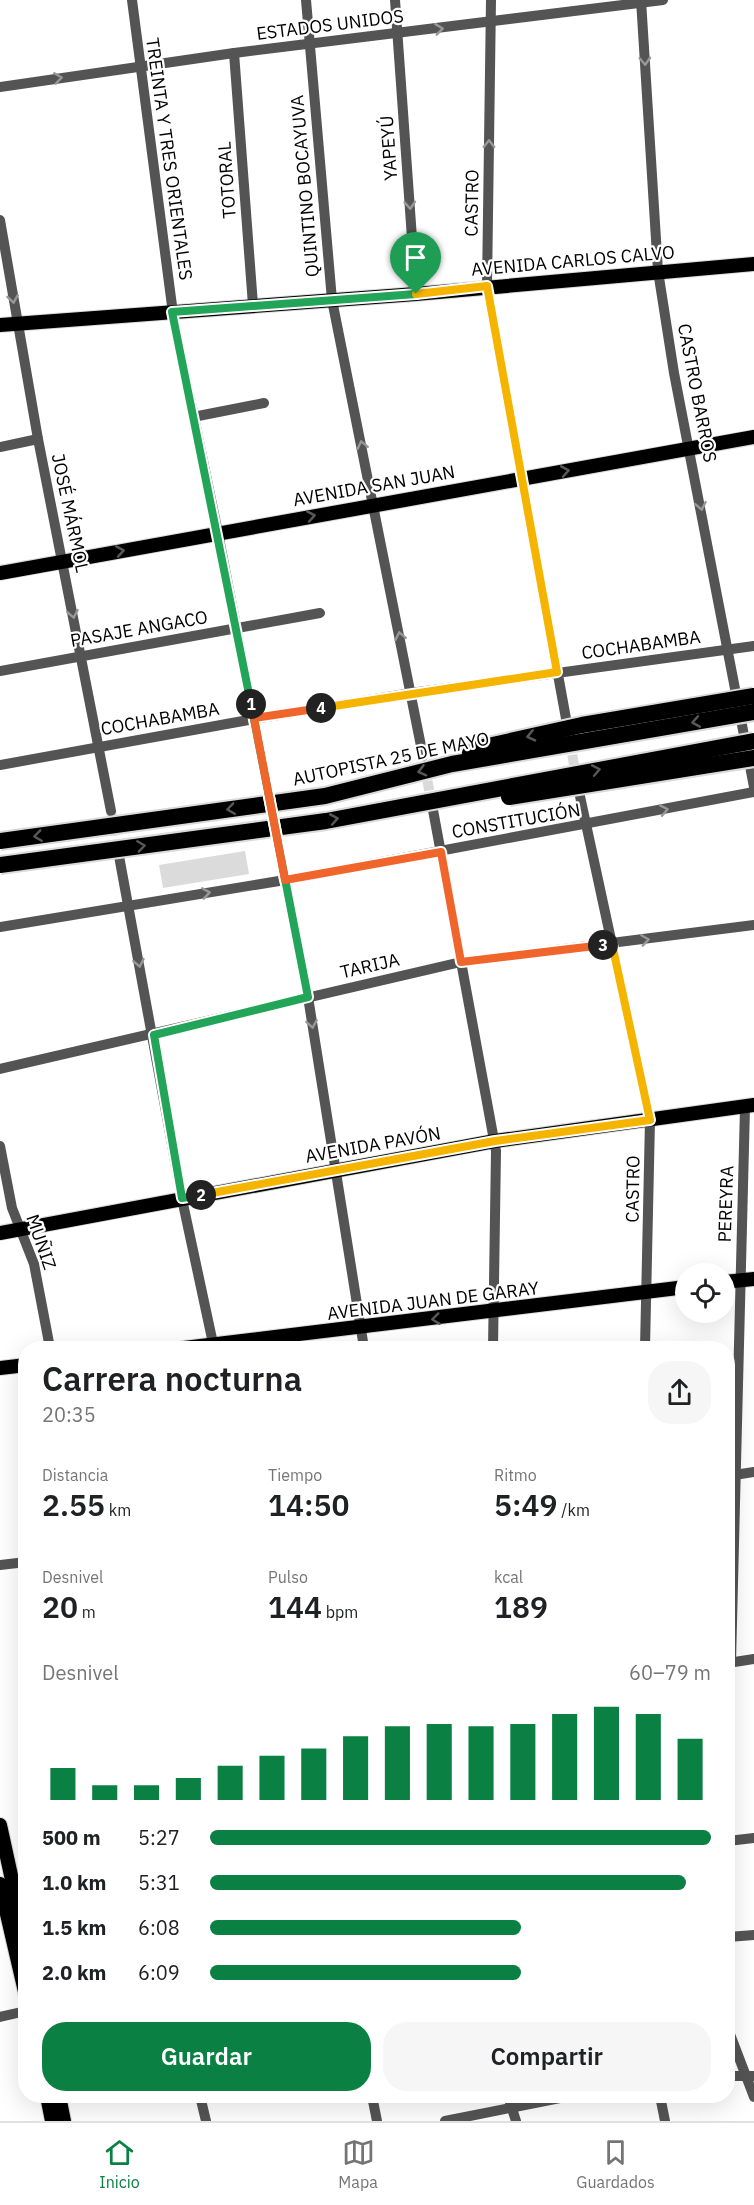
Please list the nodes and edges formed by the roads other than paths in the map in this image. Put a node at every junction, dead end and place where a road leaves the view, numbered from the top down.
1 (132, 0) edge
2 (306, 0) edge
3 (395, 0) edge
4 (491, 0) edge
5 (663, 0) edge
6 (641, 1) edge
7 (491, 22) junction
8 (398, 34) junction
9 (309, 44) junction
10 (234, 53) junction
11 (139, 66) junction
12 (0, 87) edge
13 (0, 220) edge
14 (754, 264) edge
15 (658, 271) junction
16 (487, 286) junction
17 (416, 294) junction
18 (332, 300) junction
19 (253, 305) junction
20 (173, 317) junction
21 (17, 324) junction
22 (0, 325) edge
23 (264, 403) dead end
24 (193, 417) junction
25 (754, 437) edge
26 (38, 439) junction
27 (0, 447) edge
28 (690, 449) junction
29 (524, 478) junction
30 (374, 504) junction
31 (218, 533) junction
32 (63, 561) junction
33 (0, 573) edge
34 (320, 613) dead end
35 (237, 628) junction
36 (754, 646) edge
37 (729, 649) junction
38 (81, 656) junction
39 (0, 670) edge
40 (557, 672) junction
41 (411, 693) junction
42 (754, 696) edge
43 (754, 712) edge
44 (254, 718) junction
45 (567, 724) dead end
46 (754, 741) edge
47 (99, 747) junction
48 (423, 756) tunnel mouth
49 (754, 758) edge
50 (452, 764) junction
51 (0, 765) edge
52 (578, 787) tunnel mouth
53 (754, 787) edge
54 (754, 792) edge
55 (433, 810) tunnel mouth
56 (111, 811) tunnel mouth
57 (374, 812) junction
58 (585, 826) junction
59 (0, 841) edge
60 (441, 852) junction
61 (119, 856) tunnel mouth
62 (0, 866) edge
63 (285, 880) junction
64 (128, 906) junction
65 (754, 925) edge
66 (0, 927) edge
67 (612, 944) junction
68 (461, 962) junction
69 (308, 997) junction
70 (154, 1035) junction
71 (0, 1070) edge
72 (750, 1106) edge
73 (650, 1120) junction
74 (495, 1141) junction
75 (0, 1146) edge
76 (336, 1170) junction
77 (182, 1198) junction
78 (21, 1229) junction
79 (0, 1233) edge
80 (747, 1280) edge
81 (675, 1288) edge
82 (647, 1291) junction
83 (494, 1311) junction
84 (361, 1328) junction
85 (49, 1341) edge
86 (212, 1341) edge
87 (260, 1341) edge
88 (363, 1341) edge
89 (493, 1341) edge
90 (645, 1341) edge
91 (18, 1366) edge
92 (0, 1368) edge
93 (735, 1426) edge
94 (754, 1472) edge
95 (735, 1474) edge
96 (18, 1563) edge
97 (0, 1565) edge
98 (754, 1659) edge
99 (735, 1662) edge
100 (0, 1825) edge
101 (754, 1838) edge
102 (735, 1840) edge
103 (3, 1853) edge
104 (0, 1884) edge
105 (18, 1920) edge
106 (18, 1927) edge
107 (754, 1935) edge
108 (735, 1936) edge
109 (18, 2013) edge
110 (0, 2017) edge
111 (735, 2044) edge
112 (750, 2076) edge
113 (754, 2097) edge
114 (48, 2103) edge
115 (60, 2103) edge
116 (202, 2103) edge
117 (373, 2103) edge
118 (510, 2103) edge
119 (536, 2103) edge
120 (661, 2103) edge
121 (511, 2108) junction
122 (52, 2121) edge
123 (64, 2121) edge
124 (206, 2121) edge
125 (377, 2121) edge
126 (445, 2121) edge
127 (516, 2121) edge
128 (665, 2121) edge

1 - 11 street, TREINTA Y TRES ORIENTALES
2 - 9 street, QUINTINO BOCAYUVA
3 - 8 street, YAPEYÚ
4 - 7 street, CASTRO
5 - 6 street, ESTADOS UNIDOS
6 - 7 street, ESTADOS UNIDOS
6 -> 15 street, CASTRO BARROS
8 -> 7 street, ESTADOS UNIDOS
16 -> 7 street, CASTRO
8 - 9 street, ESTADOS UNIDOS
8 -> 17 street, YAPEYÚ
9 - 10 street, ESTADOS UNIDOS
9 - 18 street, QUINTINO BOCAYUVA
10 - 11 street, ESTADOS UNIDOS
10 - 19 street, TOTORAL
12 -> 11 street, ESTADOS UNIDOS
11 - 20 street, TREINTA Y TRES ORIENTALES
13 -> 21 street, JOSÉ MÁRMOL
14 - 15 main road, AVENIDA CARLOS CALVO
15 - 16 main road, AVENIDA CARLOS CALVO
15 - 28 street, CASTRO BARROS
16 - 17 main road, AVENIDA CARLOS CALVO
16 - 29 street, CASTRO
17 - 18 main road, AVENIDA CARLOS CALVO
18 - 19 main road, AVENIDA CARLOS CALVO
30 -> 18 street, QUINTINO BOCAYUVA
19 - 20 main road, AVENIDA CARLOS CALVO
20 - 21 main road, AVENIDA CARLOS CALVO
20 - 24 street, TREINTA Y TRES ORIENTALES
21 - 22 main road
21 - 26 street, JOSÉ MÁRMOL
23 - 24 street
24 - 31 street, TREINTA Y TRES ORIENTALES
25 - 28 main road, AVENIDA SAN JUAN
26 - 27 street
26 - 32 street, JOSÉ MÁRMOL
29 -> 28 main road, AVENIDA SAN JUAN
28 -> 37 street, CASTRO BARROS
29 - 30 main road, AVENIDA SAN JUAN
29 - 40 street, CASTRO
31 -> 30 main road, AVENIDA SAN JUAN
41 -> 30 street, QUINTINO BOCAYUVA
32 -> 31 main road, AVENIDA SAN JUAN
31 - 35 street, TREINTA Y TRES ORIENTALES
32 - 33 main road, AVENIDA SAN JUAN
32 -> 38 street, JOSÉ MÁRMOL
34 - 35 street, PASAJE ANGACO
35 - 38 street, PASAJE ANGACO
35 - 44 street, TREINTA Y TRES ORIENTALES
36 - 37 street, COCHABAMBA
37 - 40 street, COCHABAMBA
37 - 53 street, CASTRO BARROS
38 - 39 street, PASAJE ANGACO
38 - 47 street, JOSÉ MÁRMOL
40 - 41 street, COCHABAMBA
40 - 45 street, CASTRO
41 - 44 street, COCHABAMBA
41 - 48 street, QUINTINO BOCAYUVA
42 -> 50 highway, bridge
43 -> 50 highway, AUTOPISTA 25 DE MAYO, bridge
44 - 47 street, COCHABAMBA
44 - 63 street, TREINTA Y TRES ORIENTALES
57 -> 46 highway, bridge
47 - 51 street, COCHABAMBA
47 - 56 street, JOSÉ MÁRMOL
49 - 57 highway, bridge
50 -> 59 highway, AUTOPISTA 25 DE MAYO, bridge
52 - 58 street, CASTRO
58 -> 54 street, CONSTITUCIÓN
55 - 60 street
62 -> 57 highway, bridge
58 - 60 street, CONSTITUCIÓN
58 - 67 street, CASTRO
60 - 63 street, CONSTITUCIÓN
60 - 68 street
61 - 64 street
64 -> 63 street, CONSTITUCIÓN
63 - 69 street, TREINTA Y TRES ORIENTALES
64 - 66 street, CONSTITUCIÓN
64 -> 70 street
67 -> 65 street, TARIJA
67 - 68 street, TARIJA
67 - 73 street, CASTRO
68 - 69 street, TARIJA
68 - 74 street
69 - 70 street, TARIJA
69 -> 76 street, TREINTA Y TRES ORIENTALES
70 - 71 street, TARIJA
70 - 77 street
72 - 73 main road, AVENIDA PAVÓN
72 - 80 street, PEREYRA
73 - 74 main road, AVENIDA PAVÓN
73 - 82 street, CASTRO
74 - 76 main road, AVENIDA PAVÓN
74 - 83 street
75 - 78 street, MUÑIZ
76 - 77 main road, AVENIDA PAVÓN
76 - 84 street, TREINTA Y TRES ORIENTALES
77 - 78 main road, AVENIDA PAVÓN
77 - 86 street
78 - 79 main road, AVENIDA PAVÓN
78 - 85 street, MUÑIZ
80 - 93 street, PEREYRA
81 - 82 main road, AVENIDA JUAN DE GARAY
82 - 83 main road, AVENIDA JUAN DE GARAY
82 - 90 street, CASTRO
83 -> 84 main road, AVENIDA JUAN DE GARAY
83 - 89 street
84 - 87 main road, AVENIDA JUAN DE GARAY
84 - 88 street, TREINTA Y TRES ORIENTALES
91 - 92 main road
94 - 95 street
96 - 97 street
98 - 99 street
100 - 103 main road
101 - 102 street
103 - 105 main road
104 - 106 main road
107 - 108 street
109 - 110 street
111 - 112 street
112 - 113 street
114 - 122 main road
115 - 123 main road
116 - 124 street
117 - 125 street
118 - 121 street
119 - 121 street
120 - 128 street
121 - 126 street
121 - 127 street

